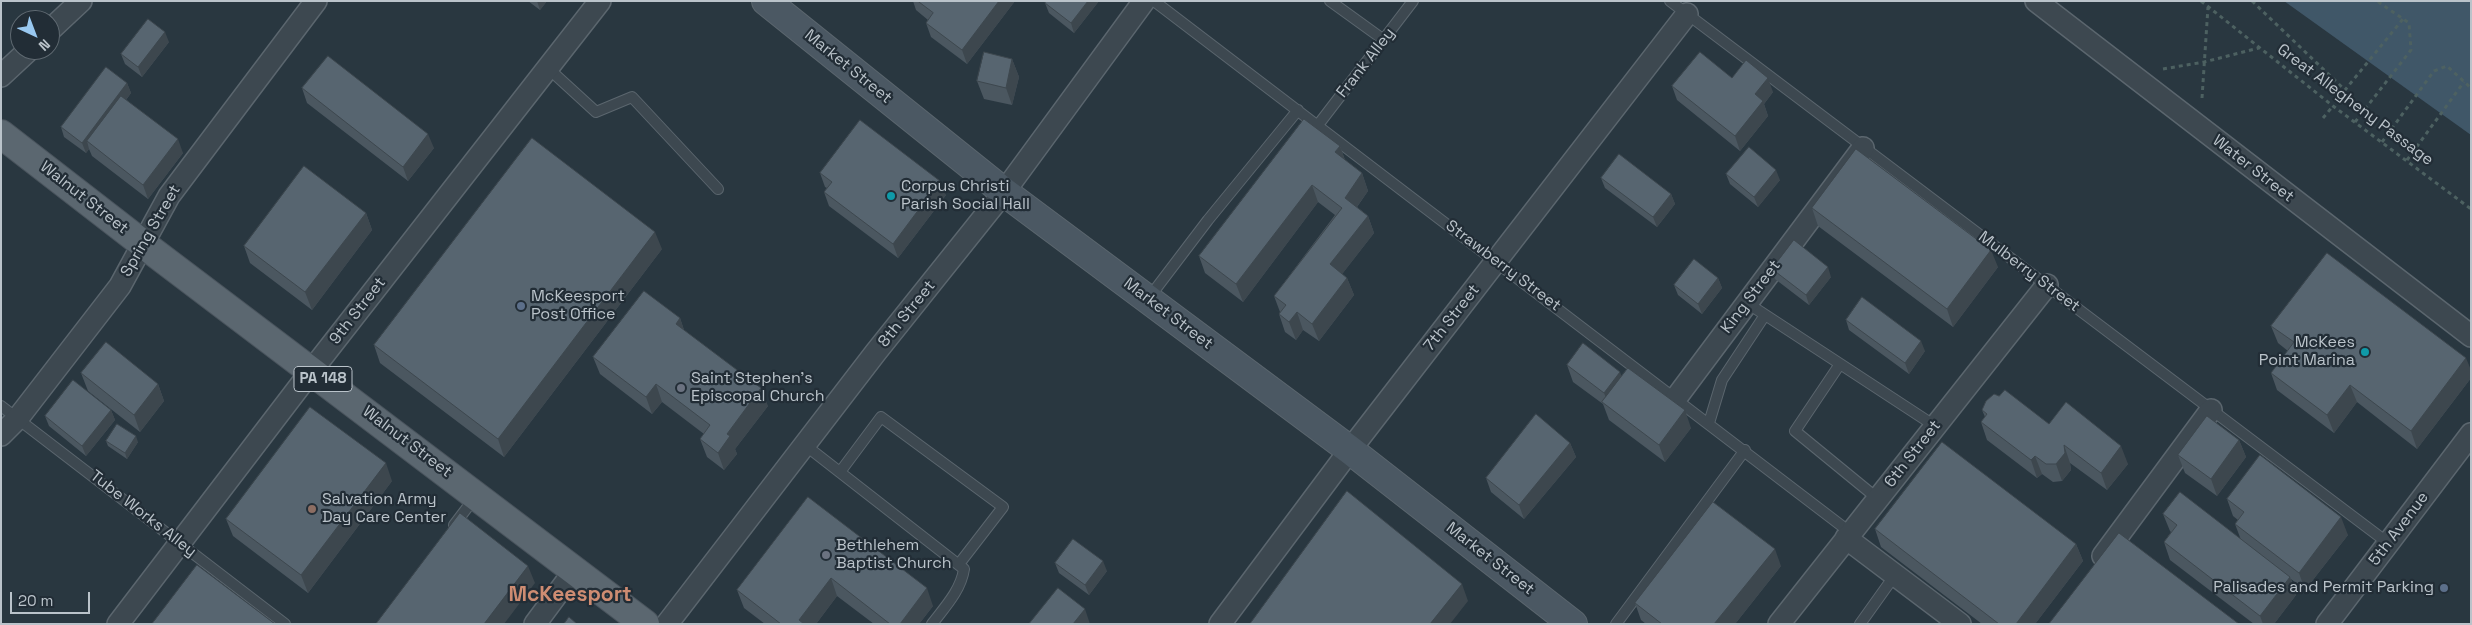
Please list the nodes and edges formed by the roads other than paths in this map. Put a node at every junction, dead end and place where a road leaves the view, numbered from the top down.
1 (80, 1) edge
2 (316, 1) edge
3 (600, 1) edge
4 (766, 1) edge
5 (1144, 1) edge
6 (1154, 1) edge
7 (1330, 1) edge
8 (1413, 1) edge
9 (1670, 1) edge
10 (2036, 1) edge
11 (1687, 14) junction
12 (60, 20) edge
13 (1384, 40) junction
14 (18, 60) edge
15 (549, 69) junction
16 (1, 76) edge
17 (1298, 110) junction
18 (1318, 125) junction
19 (1, 134) edge
20 (1863, 148) junction
21 (718, 189) dead end
22 (1004, 192) junction
23 (143, 244) junction
24 (1496, 260) junction
25 (2047, 285) junction
26 (1148, 299) junction
27 (1747, 303) junction
28 (1765, 315) junction
29 (2471, 336) edge
30 (1840, 364) junction
31 (312, 370) junction
32 (1676, 398) junction
33 (2212, 410) junction
34 (10, 412) edge
35 (1709, 423) junction
36 (1936, 426) junction
37 (2471, 434) edge
38 (1, 435) edge
39 (805, 445) junction
40 (1350, 450) junction
41 (1745, 450) junction
42 (840, 472) junction
43 (476, 496) junction
44 (1878, 499) junction
45 (448, 533) edge
46 (1849, 535) junction
47 (2388, 543) junction
48 (181, 544) junction
49 (959, 564) junction
50 (2093, 568) edge
51 (575, 570) junction
52 (1895, 575) junction
53 (1948, 620) edge
54 (118, 624) edge
55 (285, 624) edge
56 (535, 624) edge
57 (645, 624) edge
58 (667, 624) edge
59 (932, 624) edge
60 (1220, 624) edge
61 (1573, 624) edge
62 (1616, 624) edge
63 (1780, 624) edge
64 (1860, 624) edge
65 (2327, 624) edge

1 - 12 street
2 - 23 street, Spring Street
3 - 15 street, 9th Street
4 - 22 main road, Market Street
5 - 22 street, 8th Street
6 - 17 lane, Strawberry Street
7 - 13 lane
8 - 13 lane, Frank Alley
9 - 11 lane, Mulberry Street
10 - 29 street, Water Street
11 - 20 lane, Mulberry Street
11 - 24 street, 7th Street
13 - 18 lane, Frank Alley
14 - 16 street
15 - 21 lane
15 - 31 street, 9th Street
17 - 18 lane, Strawberry Street
17 - 26 lane
18 - 24 lane, Strawberry Street
19 - 23 main road, Walnut Street / PA 148
20 - 25 lane, Mulberry Street
20 - 27 street, King Street
22 - 26 main road, Market Street
22 - 39 street, 8th Street
23 - 31 main road, Walnut Street / PA 148
23 - 34 street, Spring Street
24 - 32 lane, Strawberry Street
24 - 40 street, 7th Street
25 - 33 lane, Mulberry Street
25 - 36 street, 6th Street
26 - 40 main road, Market Street
27 - 28 lane
27 - 32 street, King Street
28 - 30 lane
28 - 35 lane
30 - 36 lane
30 - 44 lane
31 - 43 main road, Walnut Street / PA 148
31 - 48 street, 9th Street
32 - 35 lane, Strawberry Street
33 - 47 lane, Mulberry Street
33 - 50 street
34 - 38 street, Spring Street
34 - 48 lane, Tube Works Alley
35 - 41 lane, Strawberry Street
36 - 44 street, 6th Street
37 - 47 street, 5th Avenue
39 - 42 lane
39 - 58 street, 8th Street
40 - 60 street, 7th Street
40 - 61 main road, Market Street
41 - 46 lane, Strawberry Street
41 - 62 lane
42 - 49 lane
42 - 49 lane
43 - 45 lane
43 - 51 main road, Walnut Street / PA 148
44 - 46 street, 6th Street
46 - 52 street, Strawberry Street
46 - 63 street, 6th Street
47 - 65 street, 5th Avenue
48 - 54 street, 9th Street
48 - 55 lane, Tube Works Alley
49 - 59 lane
51 - 56 street
51 - 57 main road, Walnut Street / PA 148
52 - 53 street, Strawberry Street
52 - 64 lane

